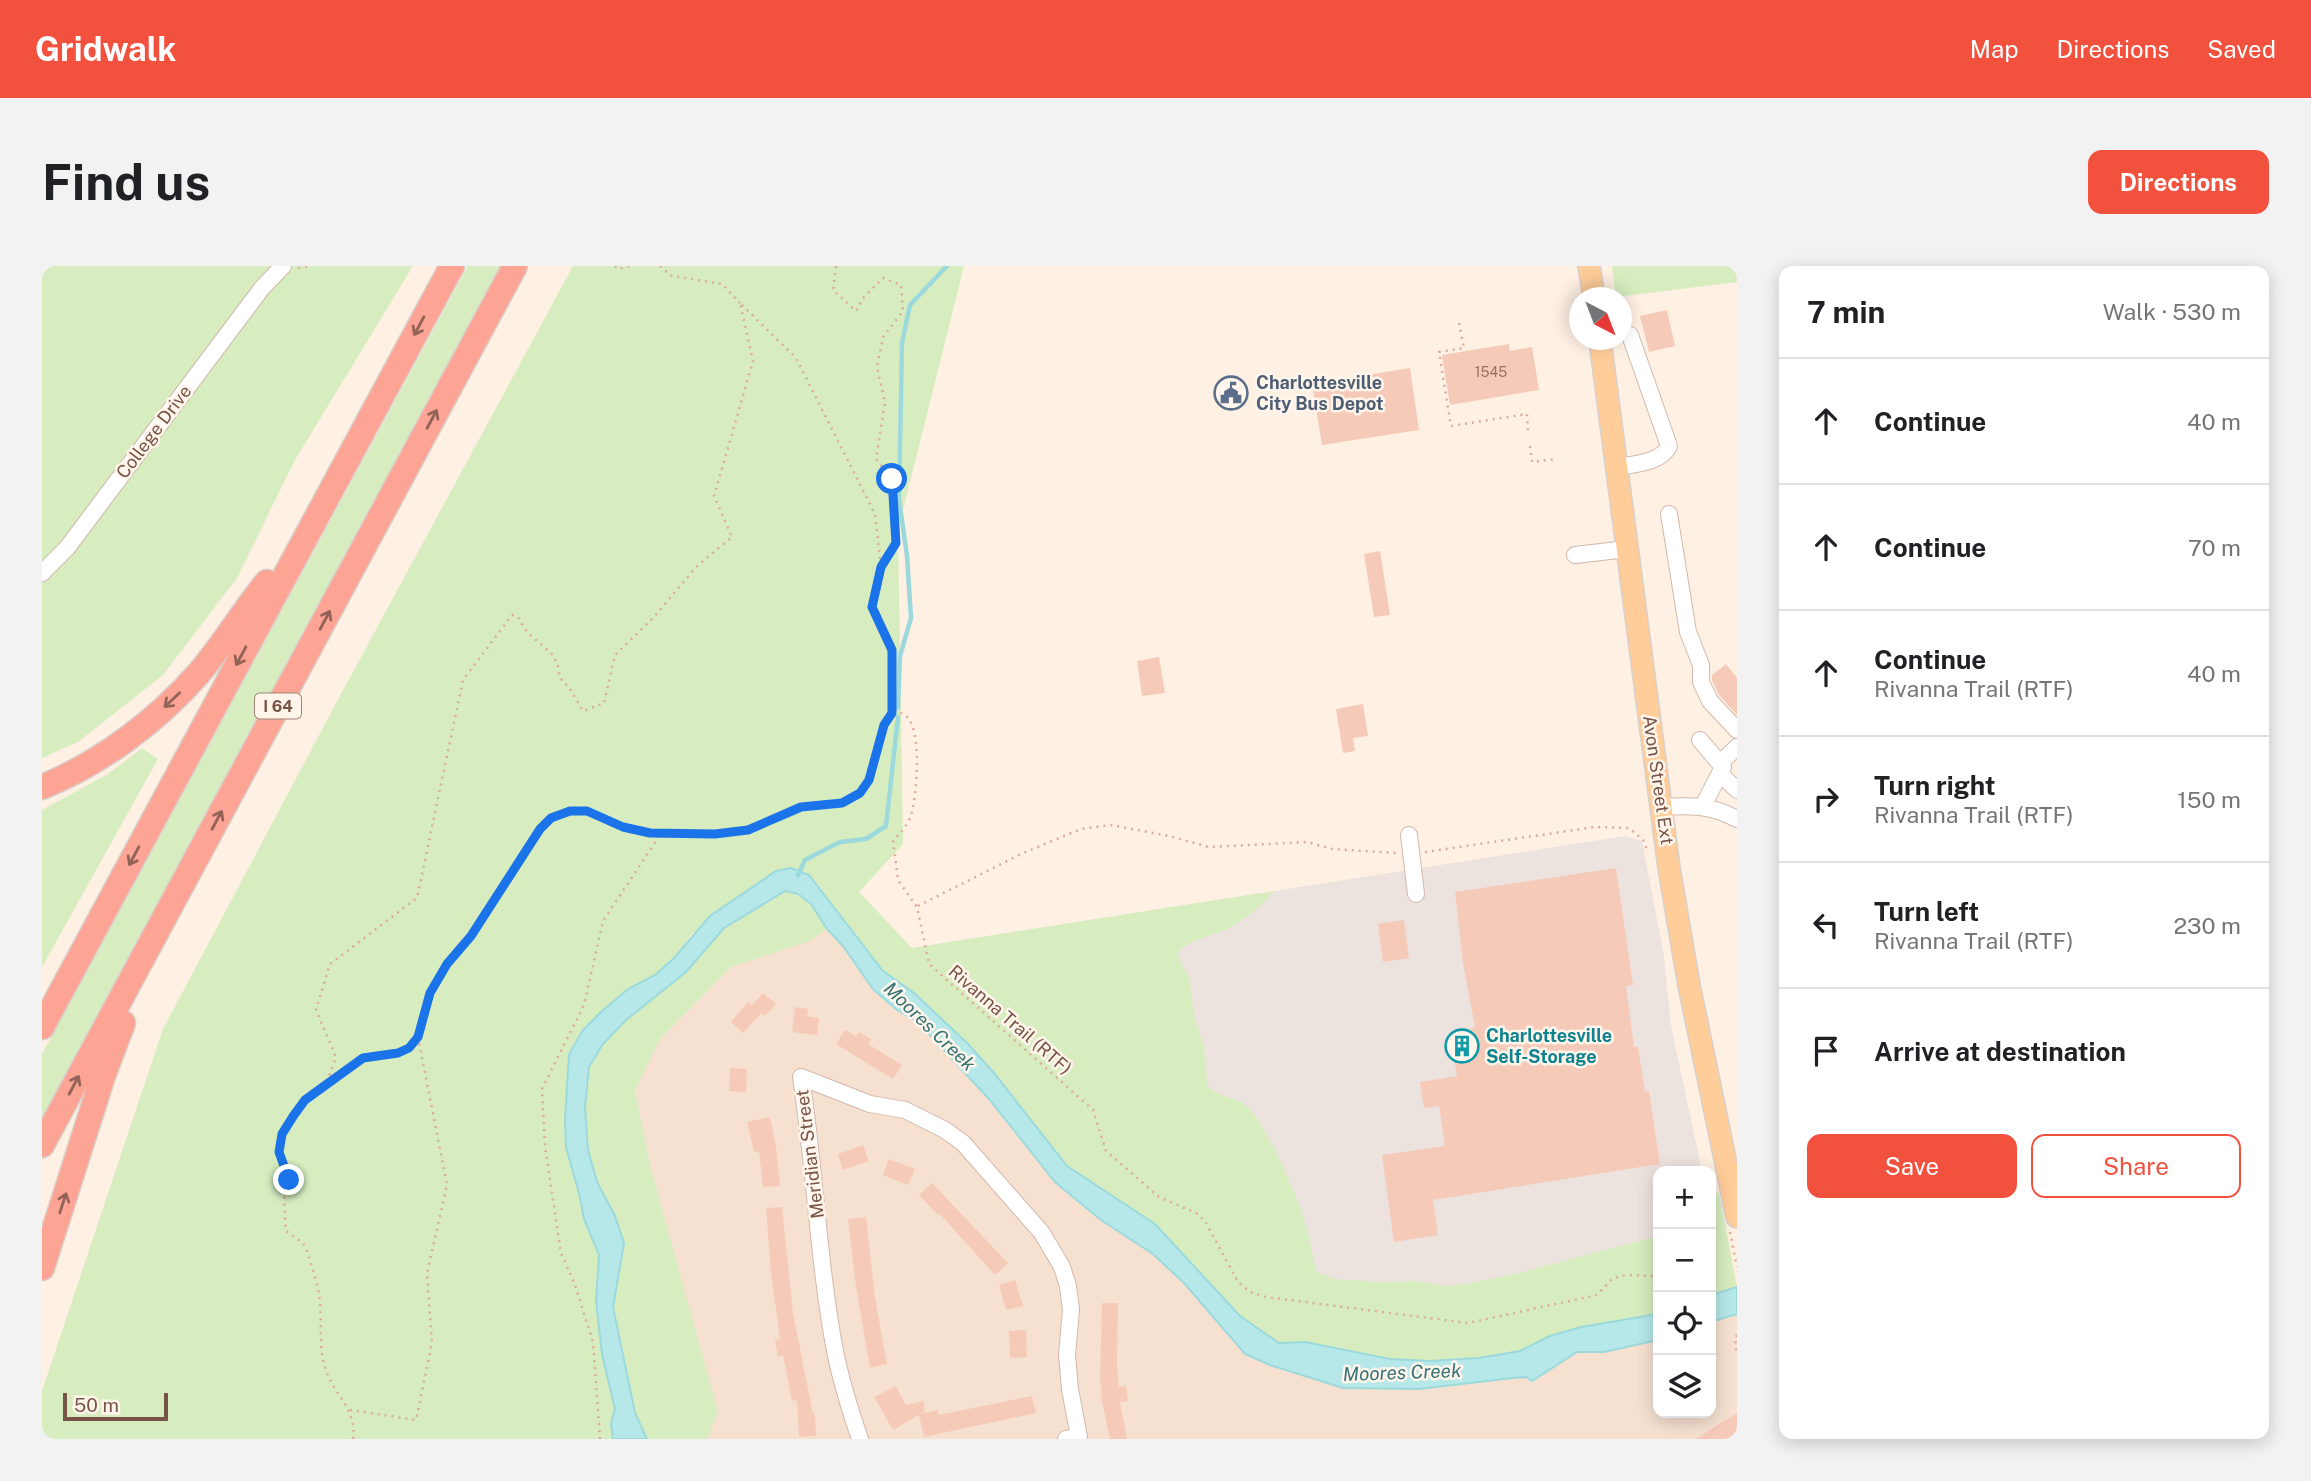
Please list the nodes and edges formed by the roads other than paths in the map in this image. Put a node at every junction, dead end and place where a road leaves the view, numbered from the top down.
1 (272, 266) edge
2 (283, 266) edge
3 (452, 266) edge
4 (515, 266) edge
5 (1589, 266) edge
6 (1592, 287) edge
7 (262, 288) junction
8 (1632, 341) edge
9 (1601, 350) edge
10 (1618, 467) junction
11 (1669, 514) dead end
12 (307, 533) junction
13 (1627, 548) junction
14 (1575, 555) dead end
15 (42, 573) edge
16 (1737, 730) edge
17 (1700, 740) dead end
18 (1737, 747) edge
19 (1720, 769) junction
20 (42, 788) edge
21 (1737, 790) edge
22 (1703, 806) junction
23 (1661, 807) junction
24 (1737, 819) edge
25 (1409, 835) dead end
26 (202, 848) junction
27 (1416, 894) dead end
28 (42, 1027) edge
29 (42, 1145) edge
30 (1737, 1217) edge
31 (42, 1268) edge
32 (1075, 1438) edge
33 (860, 1439) edge

1 - 7 street, College Drive
2 - 7 street, College Drive
3 -> 12 highway
26 -> 4 highway, I 64
5 - 6 main road
7 - 15 street, College Drive
8 - 10 street
9 - 10 main road, Avon Street Ext
10 - 13 main road, Avon Street Ext
11 - 16 street
12 -> 20 highway
12 -> 28 highway
13 - 14 street
13 - 23 main road, Avon Street Ext
17 - 19 street
18 - 19 street
19 - 21 street
19 - 22 street
22 - 23 street
22 - 24 street
23 - 30 main road, Avon Street Ext
25 - 27 street
29 -> 26 highway, I 64
31 -> 26 highway
32 - 33 street, Meridian Street

